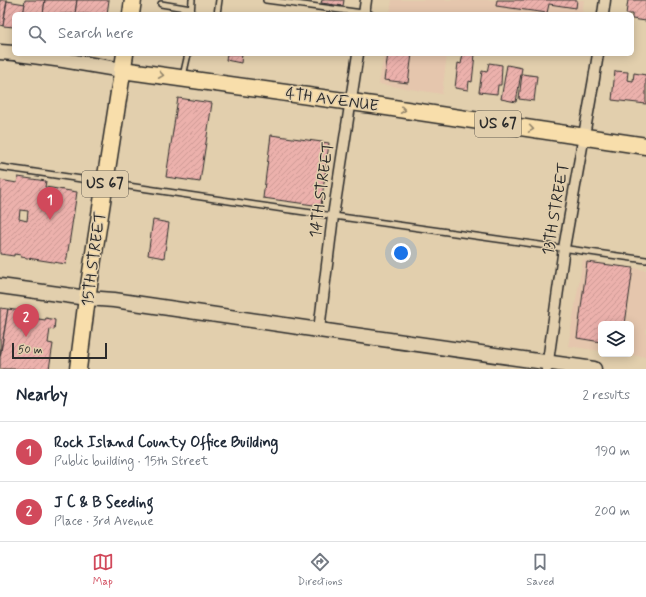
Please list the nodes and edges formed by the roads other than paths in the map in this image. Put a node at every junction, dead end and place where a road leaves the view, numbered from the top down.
1 (133, 0) edge
2 (192, 0) edge
3 (219, 0) edge
4 (266, 0) edge
5 (366, 0) edge
6 (605, 0) edge
7 (161, 4) dead end
8 (191, 11) edge
9 (131, 12) edge
10 (217, 12) edge
11 (352, 12) edge
12 (366, 12) edge
13 (603, 12) edge
14 (0, 52) edge
15 (12, 54) edge
16 (33, 56) edge
17 (125, 56) edge
18 (188, 56) edge
19 (358, 56) edge
20 (598, 56) edge
21 (122, 70) junction
22 (183, 79) junction
23 (350, 102) junction
24 (584, 137) junction
25 (646, 146) edge
26 (0, 167) edge
27 (105, 183) junction
28 (333, 216) junction
29 (564, 248) junction
30 (646, 260) edge
31 (0, 286) edge
32 (87, 298) junction
33 (318, 330) junction
34 (548, 366) edge
35 (78, 369) edge
36 (594, 369) edge

1 - 9 main road
2 - 8 lane
3 - 10 lane
4 - 11 lane
5 - 12 street
6 - 13 street
7 - 8 lane
14 - 15 street
16 - 21 street, 4TH AVENUE
17 - 21 main road, 15TH STREET / US 67
18 - 22 lane
19 - 23 street, 14TH STREET
20 - 24 street, 13TH STREET
21 -> 22 main road, 4TH AVENUE / US 67
21 - 27 main road, 15TH STREET / US 67
22 - 23 main road, 4TH AVENUE / US 67
23 -> 24 main road, 4TH AVENUE / US 67
23 - 28 street, 14TH STREET
24 - 25 main road, 4TH AVENUE / US 67
24 - 29 street, 13TH STREET
26 - 27 lane
27 - 28 lane
27 - 32 main road, 15TH STREET / US 67
28 - 29 lane
28 - 33 street, 14TH STREET
29 - 30 lane
29 - 34 street, 13TH STREET
31 - 32 street
32 - 33 street
32 - 35 main road, 15TH STREET / US 67
33 - 34 street
34 - 36 street

